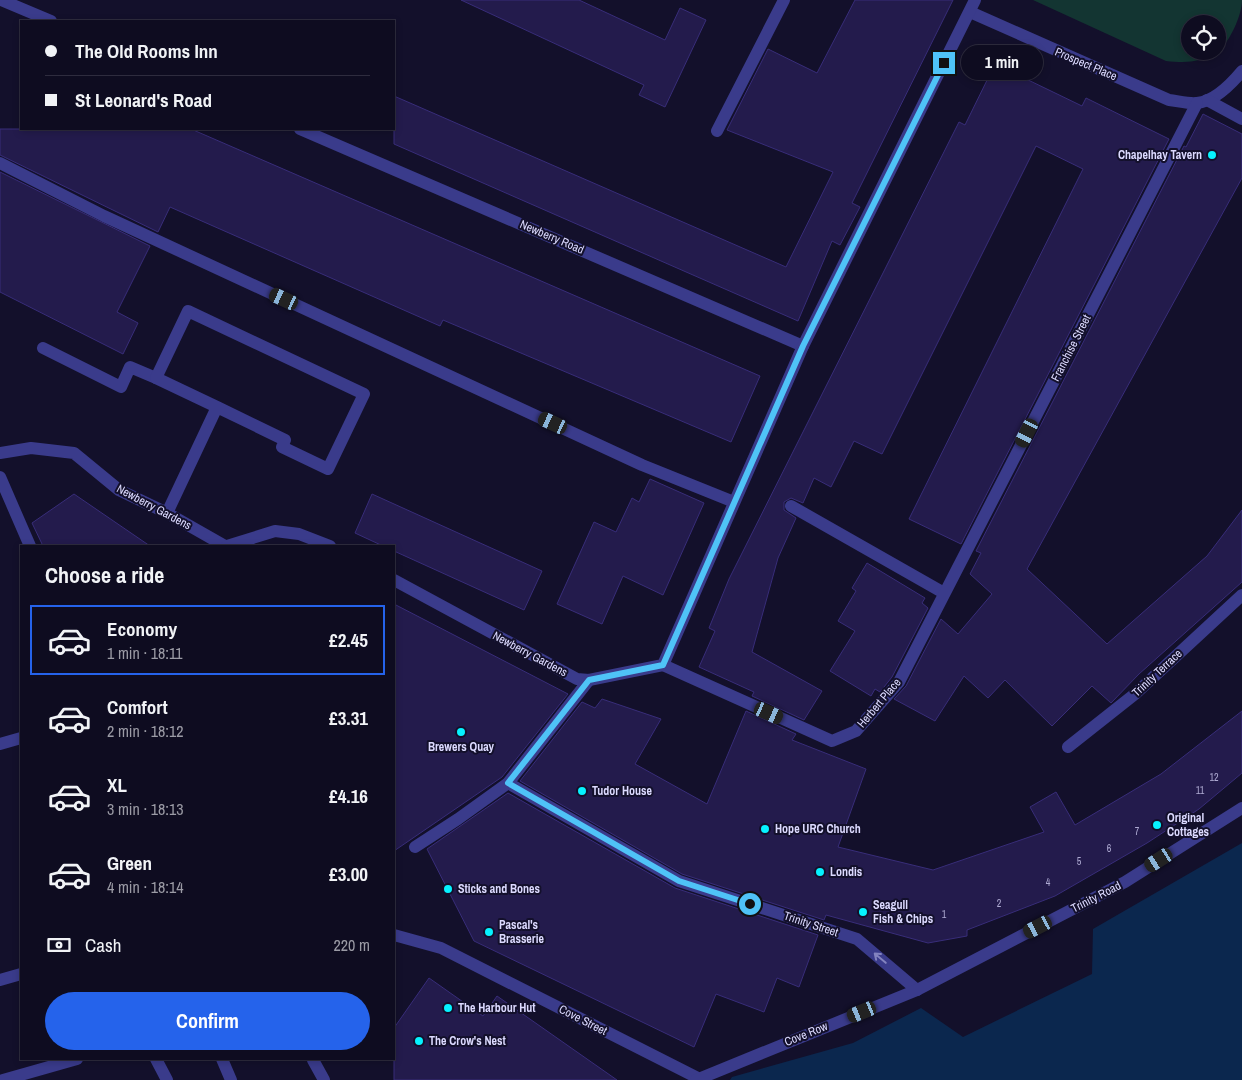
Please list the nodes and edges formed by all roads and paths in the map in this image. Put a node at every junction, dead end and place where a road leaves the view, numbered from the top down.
1 (1, 0) edge
2 (784, 0) edge
3 (973, 6) edge
4 (49, 20) edge
5 (1242, 70) edge
6 (1202, 102) junction
7 (1242, 118) edge
8 (302, 130) edge
9 (717, 131) dead end
10 (0, 163) edge
11 (803, 346) junction
12 (43, 348) dead end
13 (156, 378) junction
14 (217, 407) junction
15 (0, 453) edge
16 (0, 477) edge
17 (734, 502) junction
18 (791, 506) dead end
19 (167, 513) junction
20 (30, 545) edge
21 (224, 545) edge
22 (229, 545) edge
23 (327, 545) edge
24 (395, 581) edge
25 (944, 593) junction
26 (1242, 595) edge
27 (663, 665) junction
28 (589, 680) junction
29 (20, 738) edge
30 (0, 744) edge
31 (1068, 747) dead end
32 (508, 783) junction
33 (1242, 808) edge
34 (415, 847) dead end
35 (395, 935) edge
36 (20, 974) edge
37 (0, 980) edge
38 (917, 990) junction
39 (73, 1060) edge
40 (157, 1060) edge
41 (222, 1060) edge
42 (313, 1060) dead end
43 (697, 1079) edge
44 (3, 1080) edge
45 (167, 1080) edge
46 (231, 1080) edge
47 (324, 1080) edge

1 - 4 street
2 - 9 street
3 - 6 street, Prospect Place
3 - 11 street
5 - 6 street, Franchise Street
6 - 7 street, Prospect Place
6 - 25 street, Franchise Street
8 - 11 street, Newberry Road
10 - 17 street
11 - 17 street
12 - 13 street
13 - 14 street
13 - 14 street
14 - 19 street
15 - 19 street, Newberry Gardens
16 - 20 street
17 - 27 street
18 - 25 street
19 - 21 street, Newberry Gardens
22 - 23 street, Newberry Gardens
24 - 28 street, Newberry Gardens
25 - 27 street, Herbert Place
26 - 31 street, Trinity Terrace
27 - 28 street
28 - 32 street
29 - 30 street
32 - 34 street
38 -> 32 street, Trinity Street
33 - 38 street, Trinity Road
35 - 43 street, Cove Street
36 - 37 street
38 - 43 street, Cove Row
39 - 44 street
40 - 45 street
41 - 46 street
42 - 47 street

